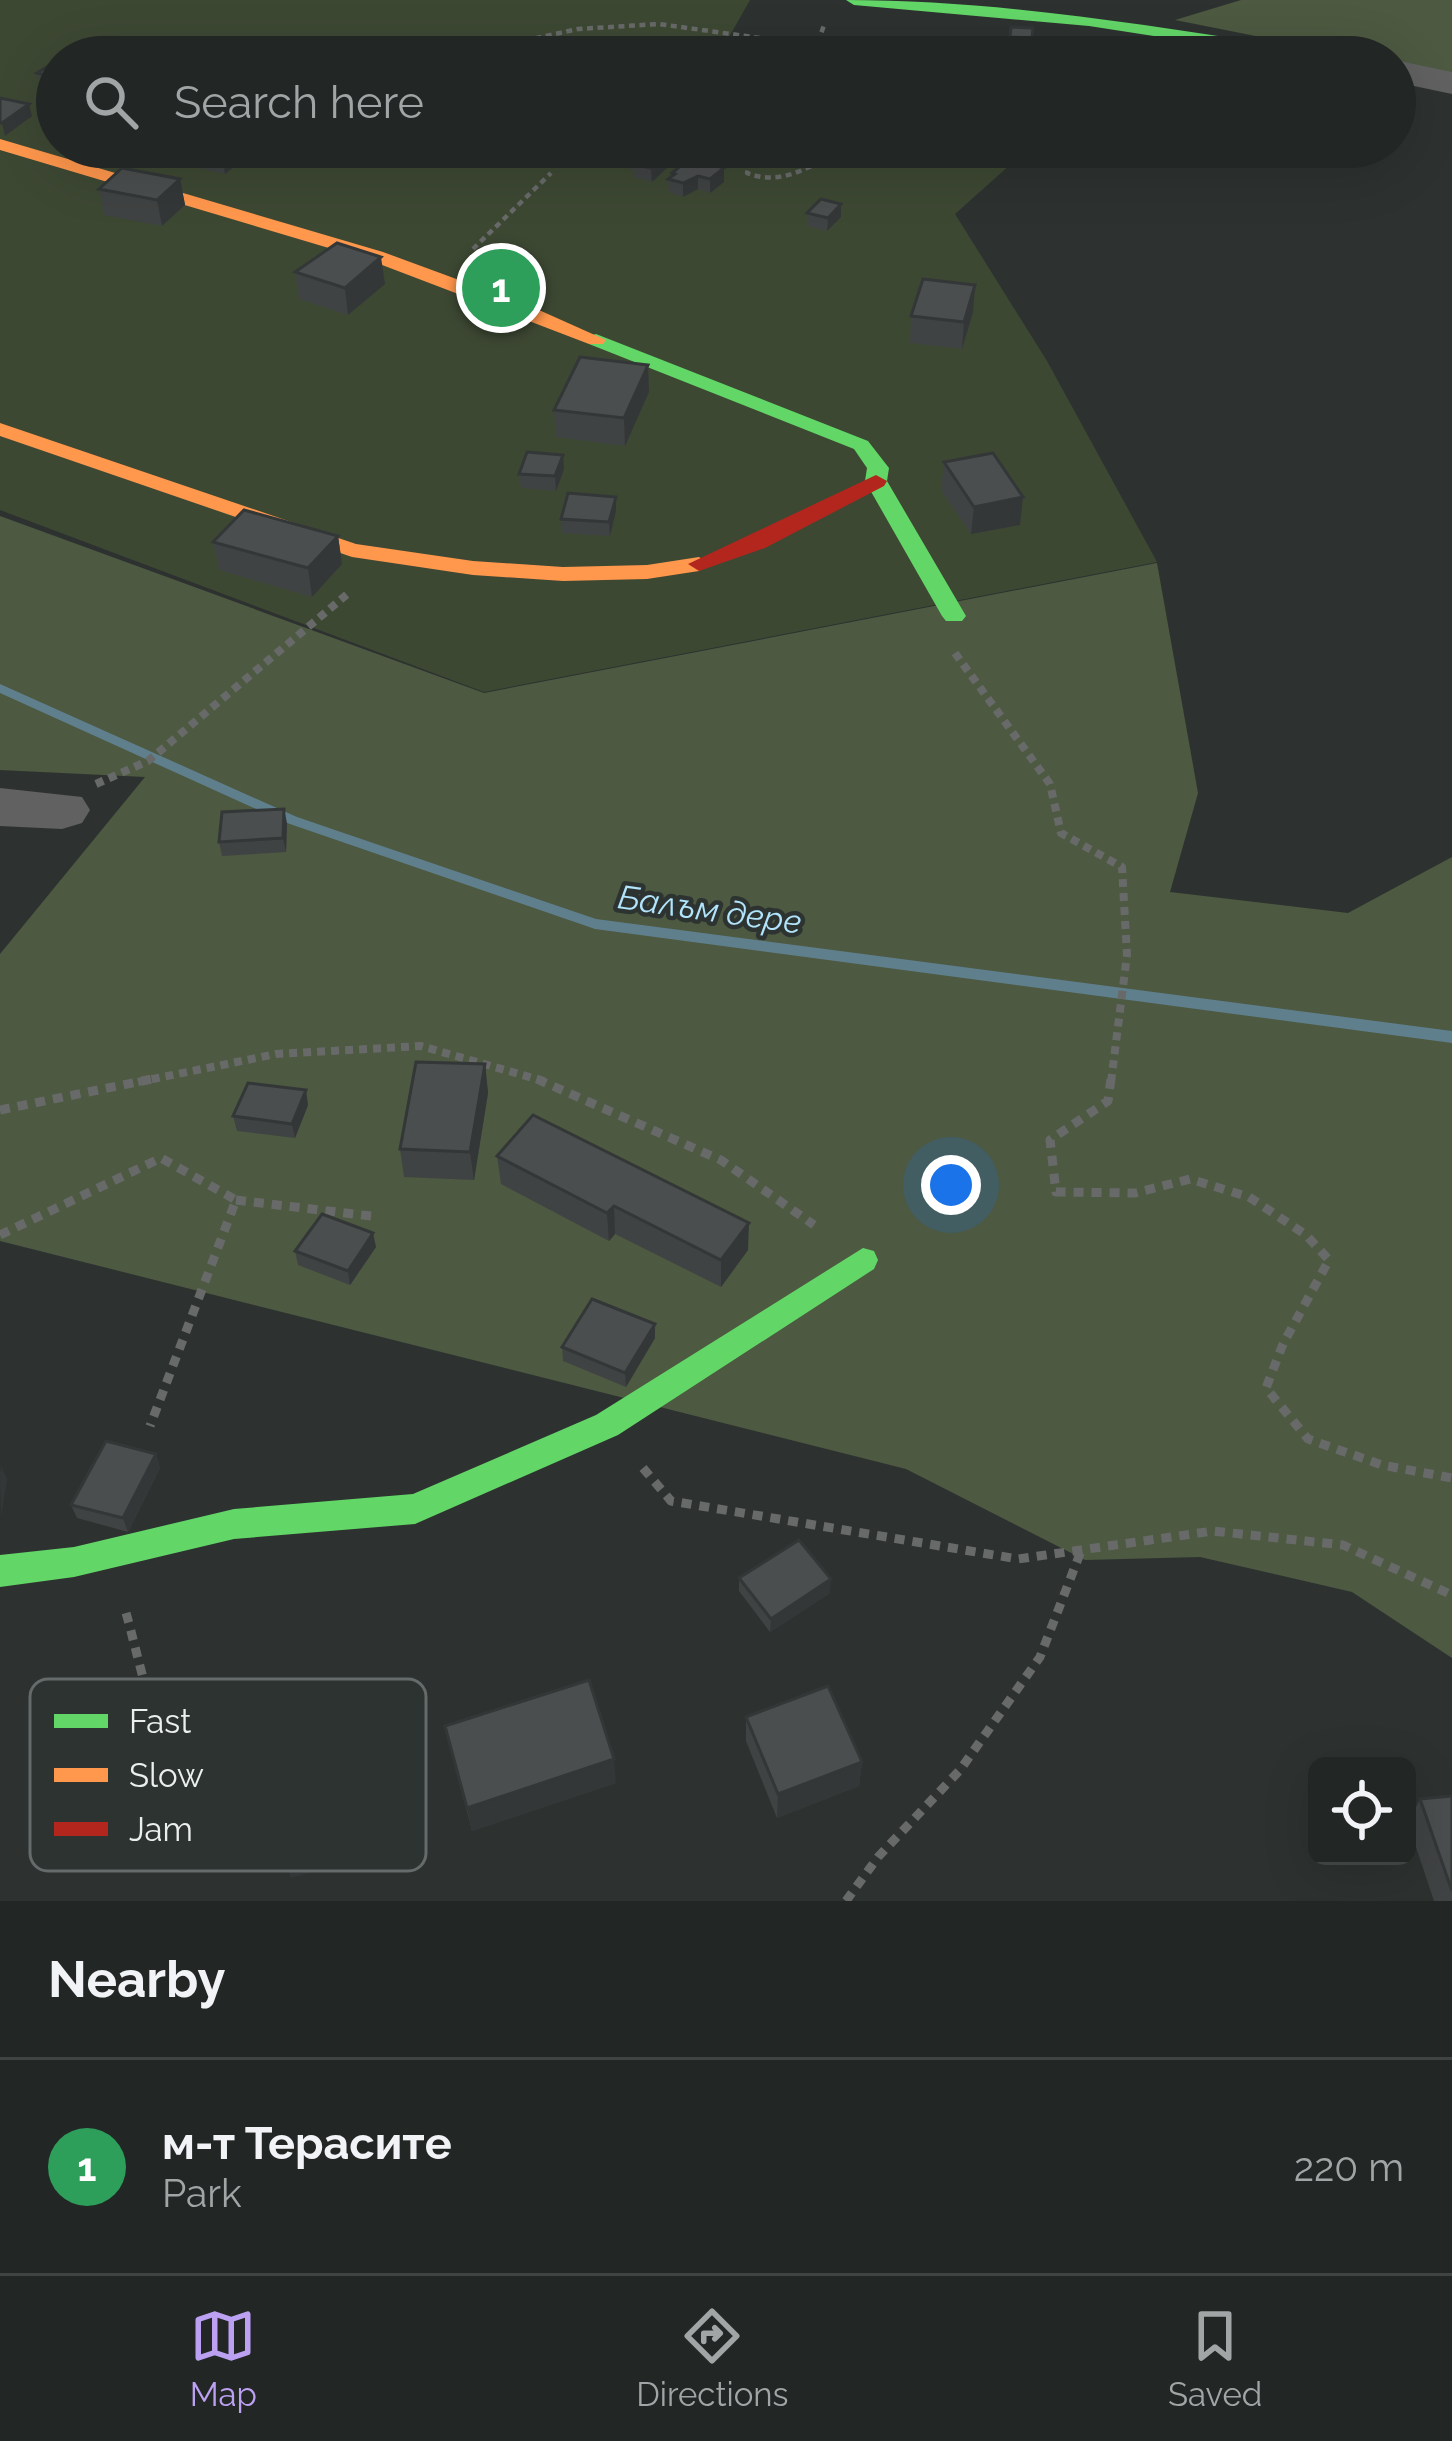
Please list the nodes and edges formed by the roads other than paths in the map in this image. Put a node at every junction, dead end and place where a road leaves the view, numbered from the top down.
1 (854, 0) edge
2 (1212, 36) edge
3 (1416, 75) edge
4 (1452, 82) edge
5 (0, 145) edge
6 (36, 155) edge
7 (85, 168) edge
8 (0, 429) edge
9 (876, 481) junction
10 (954, 616) road end
11 (863, 1260) road end
12 (0, 1571) edge

1 - 2 street
3 - 4 street
5 - 6 street
7 - 9 street
8 - 9 street
9 - 10 street
11 - 12 street

